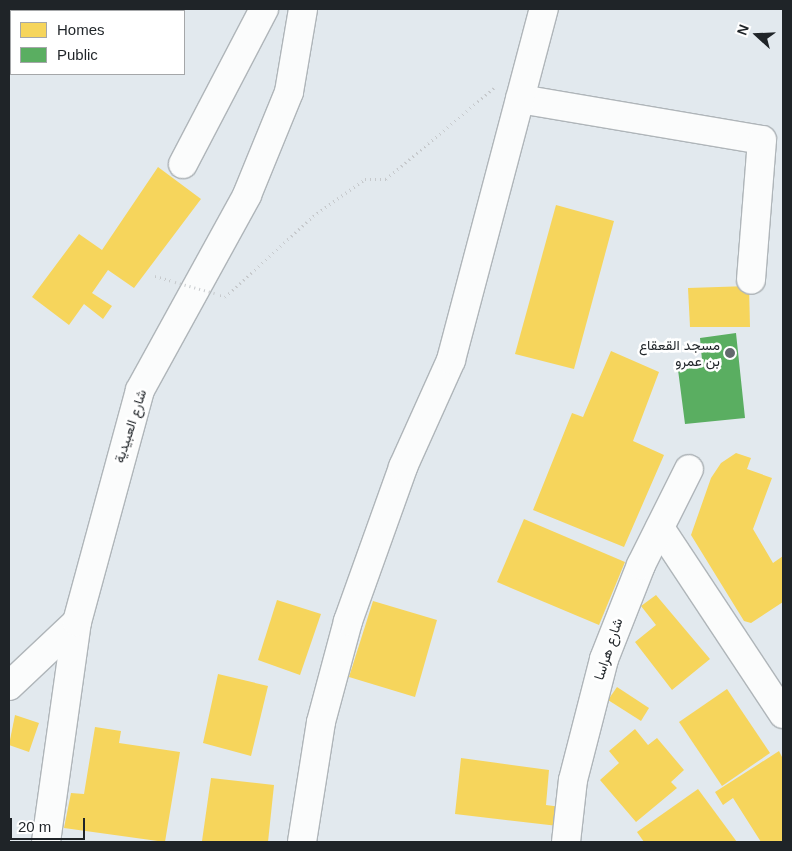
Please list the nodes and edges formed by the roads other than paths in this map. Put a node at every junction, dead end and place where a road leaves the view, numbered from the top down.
1 (264, 9) edge
2 (303, 9) edge
3 (544, 9) edge
4 (520, 99) junction
5 (183, 164) dead end
6 (751, 280) dead end
7 (689, 469) dead end
8 (660, 528) junction
9 (76, 622) junction
10 (9, 686) edge
11 (783, 714) edge
12 (46, 842) edge
13 (302, 842) edge
14 (566, 842) edge

1 - 5 street
2 - 9 street, شارع العبيدية
3 - 4 street
4 - 6 street
4 - 13 street
7 - 8 street, شارع هراسا
8 - 11 street
8 - 14 street, شارع هراسا
9 - 10 street
9 - 12 street, شارع العبيدية

